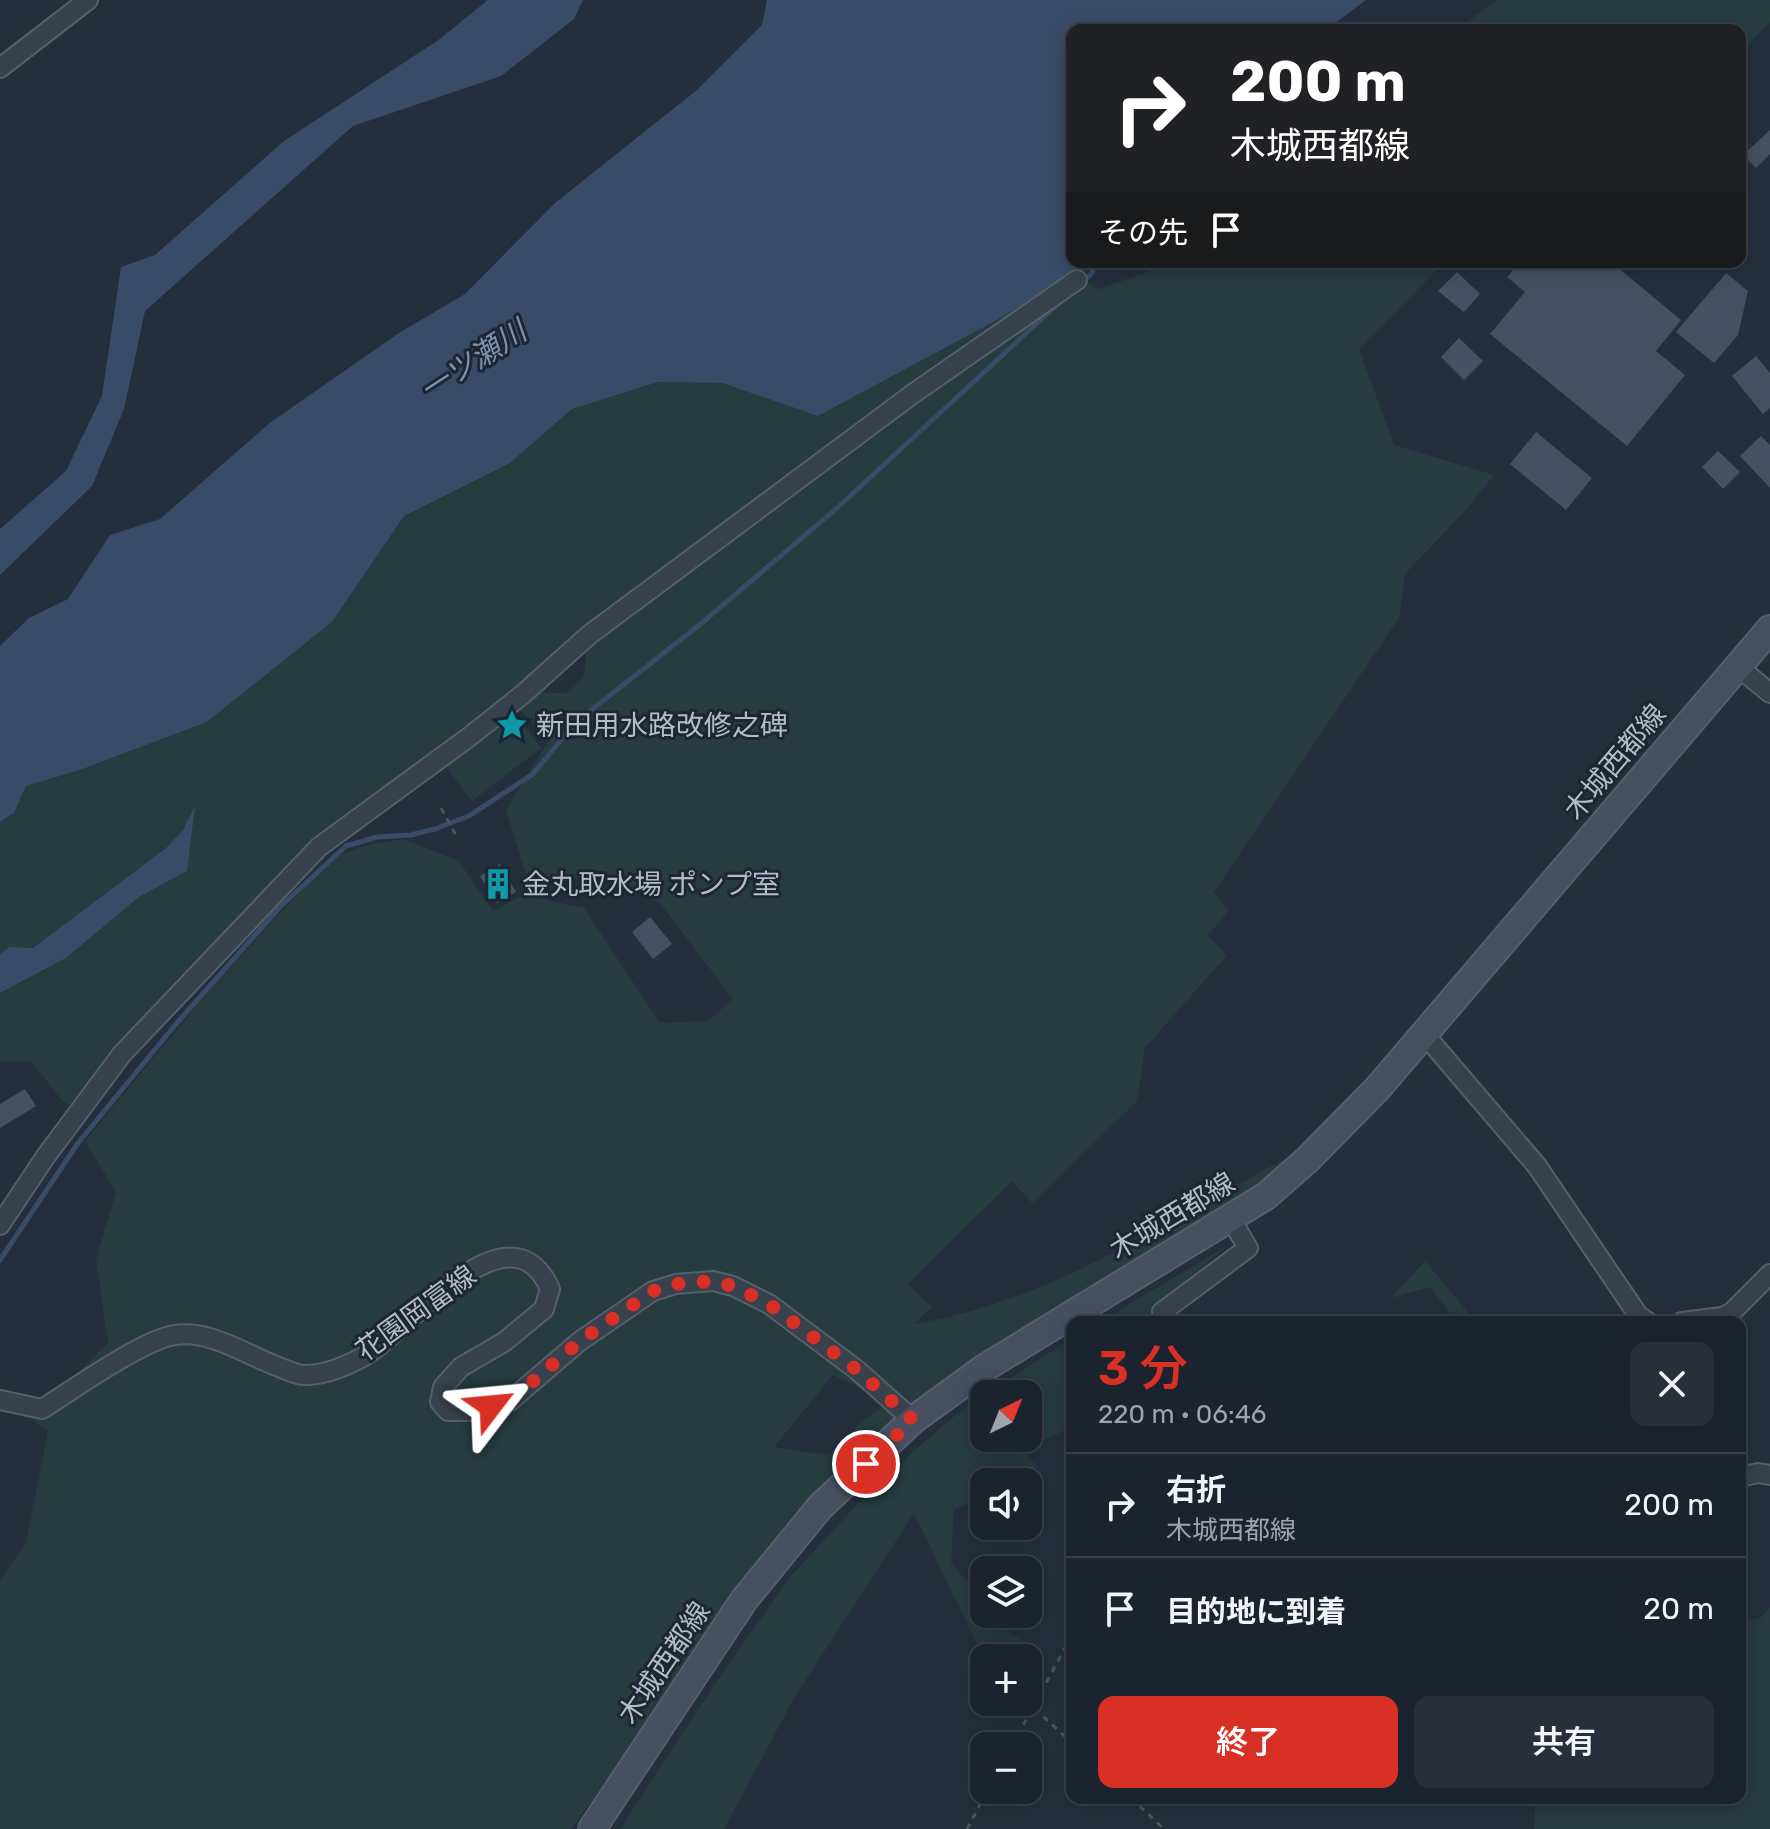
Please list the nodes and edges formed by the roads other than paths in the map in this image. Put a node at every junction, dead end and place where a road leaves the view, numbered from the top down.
1 (88, 0) edge
2 (0, 68) edge
3 (1077, 280) dead end
4 (1770, 629) edge
5 (1738, 667) junction
6 (1770, 693) edge
7 (1425, 1035) junction
8 (1231, 1219) junction
9 (0, 1225) edge
10 (1770, 1274) edge
11 (1070, 1316) edge
12 (1162, 1316) edge
13 (1639, 1316) edge
14 (1724, 1316) edge
15 (1066, 1319) edge
16 (0, 1400) edge
17 (913, 1420) junction
18 (1770, 1475) edge
19 (1746, 1476) edge
20 (592, 1829) edge

1 - 2 street
3 - 9 street
4 - 5 main road, 木城西都線
5 - 6 street
5 - 7 main road, 木城西都線
7 - 8 main road, 木城西都線
7 - 13 street
8 - 11 main road, 木城西都線
8 - 12 street
10 - 14 street
15 - 17 main road, 木城西都線
16 - 17 street, 花園岡富線
17 - 20 main road, 木城西都線
18 - 19 street

